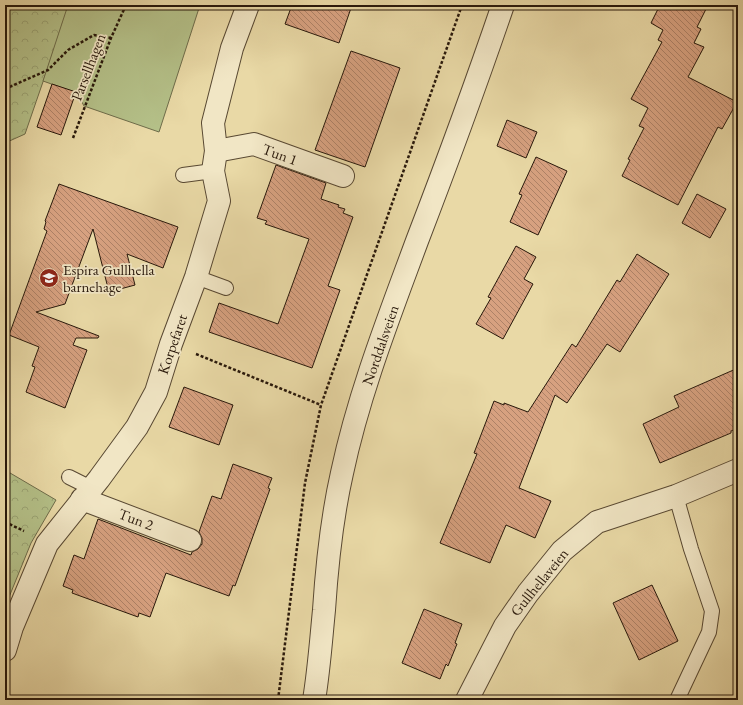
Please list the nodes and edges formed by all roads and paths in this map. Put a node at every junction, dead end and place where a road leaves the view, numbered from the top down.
1 (126, 5) edge
2 (248, 5) edge
3 (503, 5) edge
4 (111, 38) junction
5 (5, 89) edge
6 (73, 138) dead end
7 (214, 161) junction
8 (184, 175) dead end
9 (342, 176) dead end
10 (196, 277) junction
11 (226, 288) dead end
12 (171, 344) junction
13 (321, 405) dead end
14 (738, 470) edge
15 (69, 477) dead end
16 (87, 494) junction
17 (676, 496) junction
18 (190, 540) dead end
19 (5, 650) edge
20 (314, 700) edge
21 (467, 700) edge
22 (677, 700) edge

1 - 4 path, Parsellhagen
2 - 7 street, Korpefaret
3 - 20 street, Norddalsveien
4 - 5 path
4 - 6 path, Parsellhagen
7 - 8 lane
7 - 9 street, Tun 1
7 - 10 street, Korpefaret
10 - 11 lane
10 - 12 street, Korpefaret
12 - 13 path
12 - 16 street, Korpefaret
14 - 17 street, Gullhellaveien
15 - 16 lane
16 - 18 street, Tun 2
16 - 19 street, Korpefaret
17 - 21 street, Gullhellaveien
17 - 22 lane

